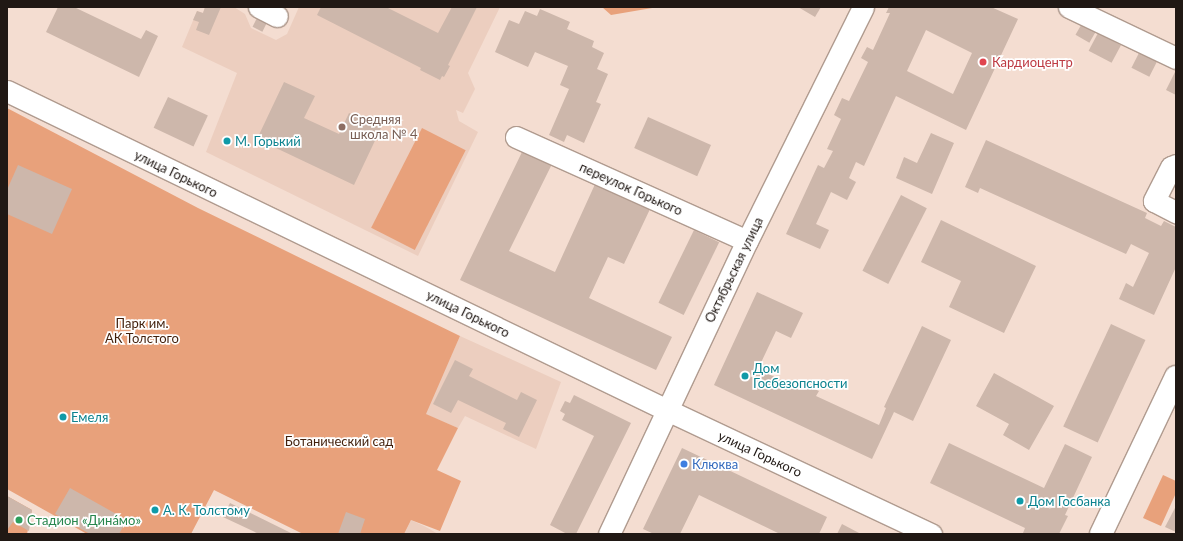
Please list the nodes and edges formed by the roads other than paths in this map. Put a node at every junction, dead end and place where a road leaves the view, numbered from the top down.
1 (863, 7) edge
2 (1069, 7) edge
3 (1176, 58) edge
4 (7, 91) edge
5 (516, 137) dead end
6 (1176, 165) edge
7 (1176, 212) edge
8 (747, 241) junction
9 (1176, 376) edge
10 (667, 410) junction
11 (609, 534) edge
12 (931, 534) edge
13 (1101, 534) edge

1 - 8 street, Октябрьская улица
2 - 3 street
4 - 10 street, улица Горького
5 - 8 street, переулок Горького
6 - 7 street
8 - 10 street, Октябрьская улица
9 - 13 main road
10 - 11 street, Октябрьская улица
10 - 12 street, улица Горького

